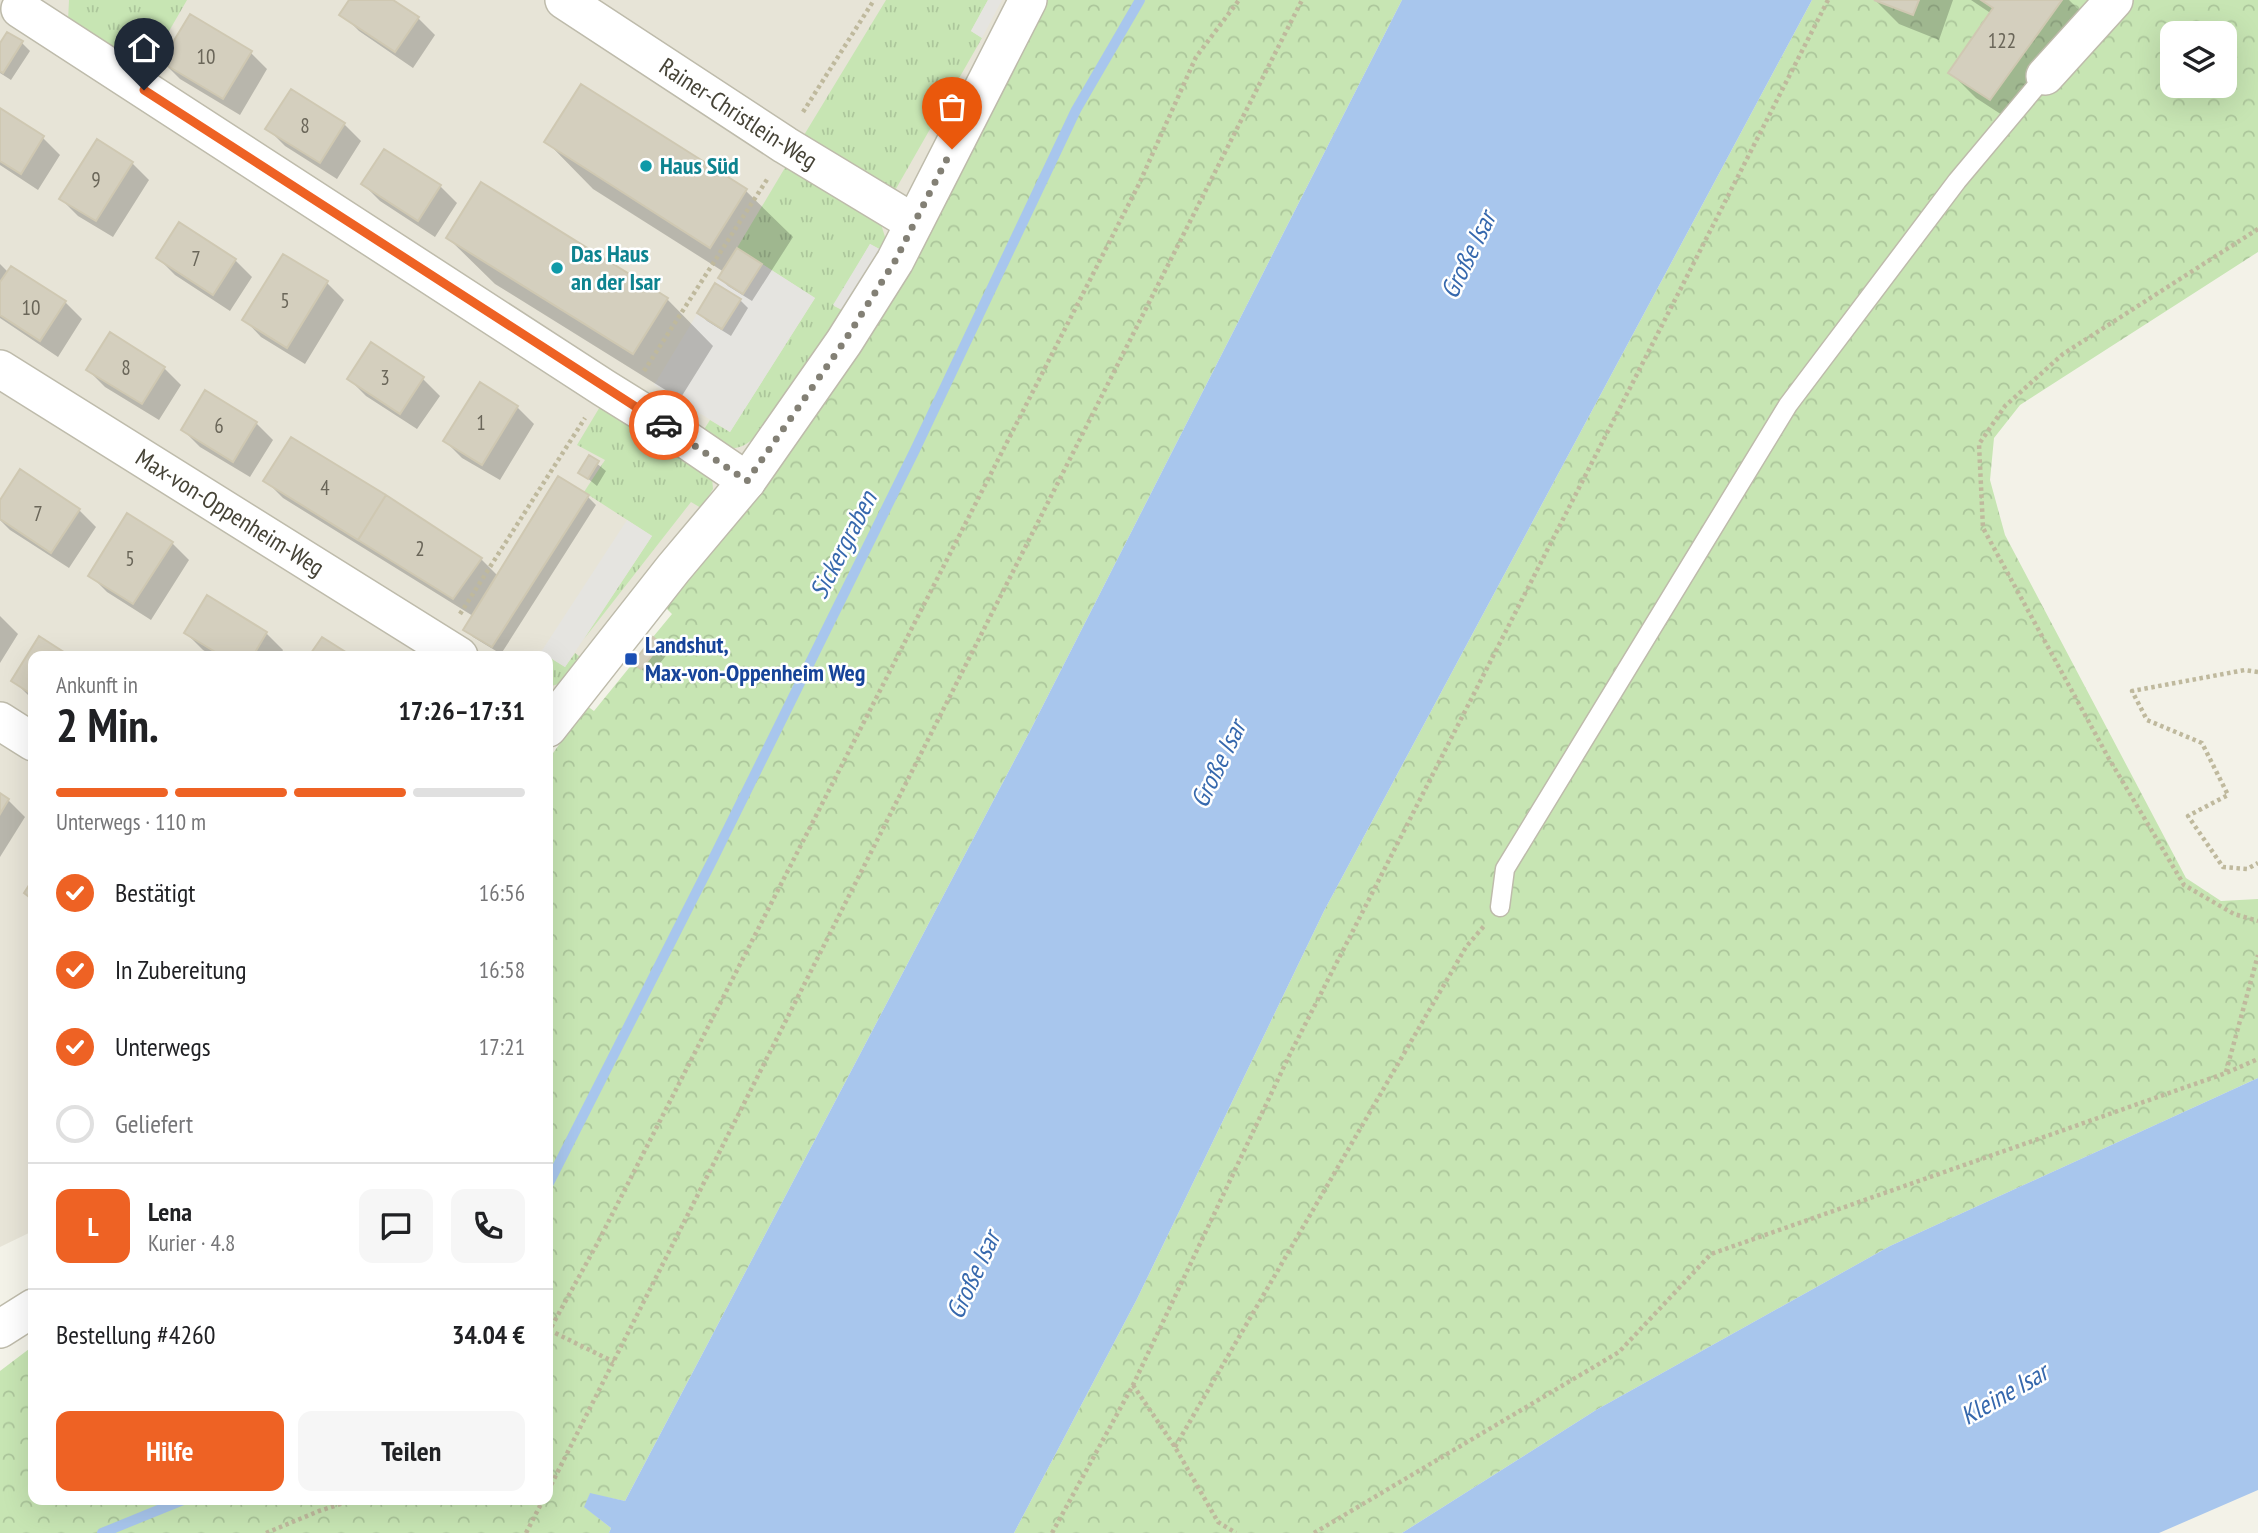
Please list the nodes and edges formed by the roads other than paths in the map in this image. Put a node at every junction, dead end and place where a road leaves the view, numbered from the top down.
1 (564, 0) edge
2 (1028, 0) edge
3 (2114, 0) edge
4 (20, 9) dead end
5 (2045, 76) joint
6 (914, 223) junction
7 (0, 369) edge
8 (747, 481) junction
9 (450, 650) edge
10 (553, 717) edge
11 (0, 721) edge
12 (28, 739) edge
13 (1500, 907) dead end
14 (28, 1311) edge
15 (0, 1329) edge

1 - 6 street, Rainer-Christlein-Weg
2 - 6 street
3 - 5 street
4 - 8 street
5 - 13 lane
6 - 8 street
7 - 9 street, Max-von-Oppenheim-Weg
8 - 10 street
11 - 12 street
14 - 15 street

